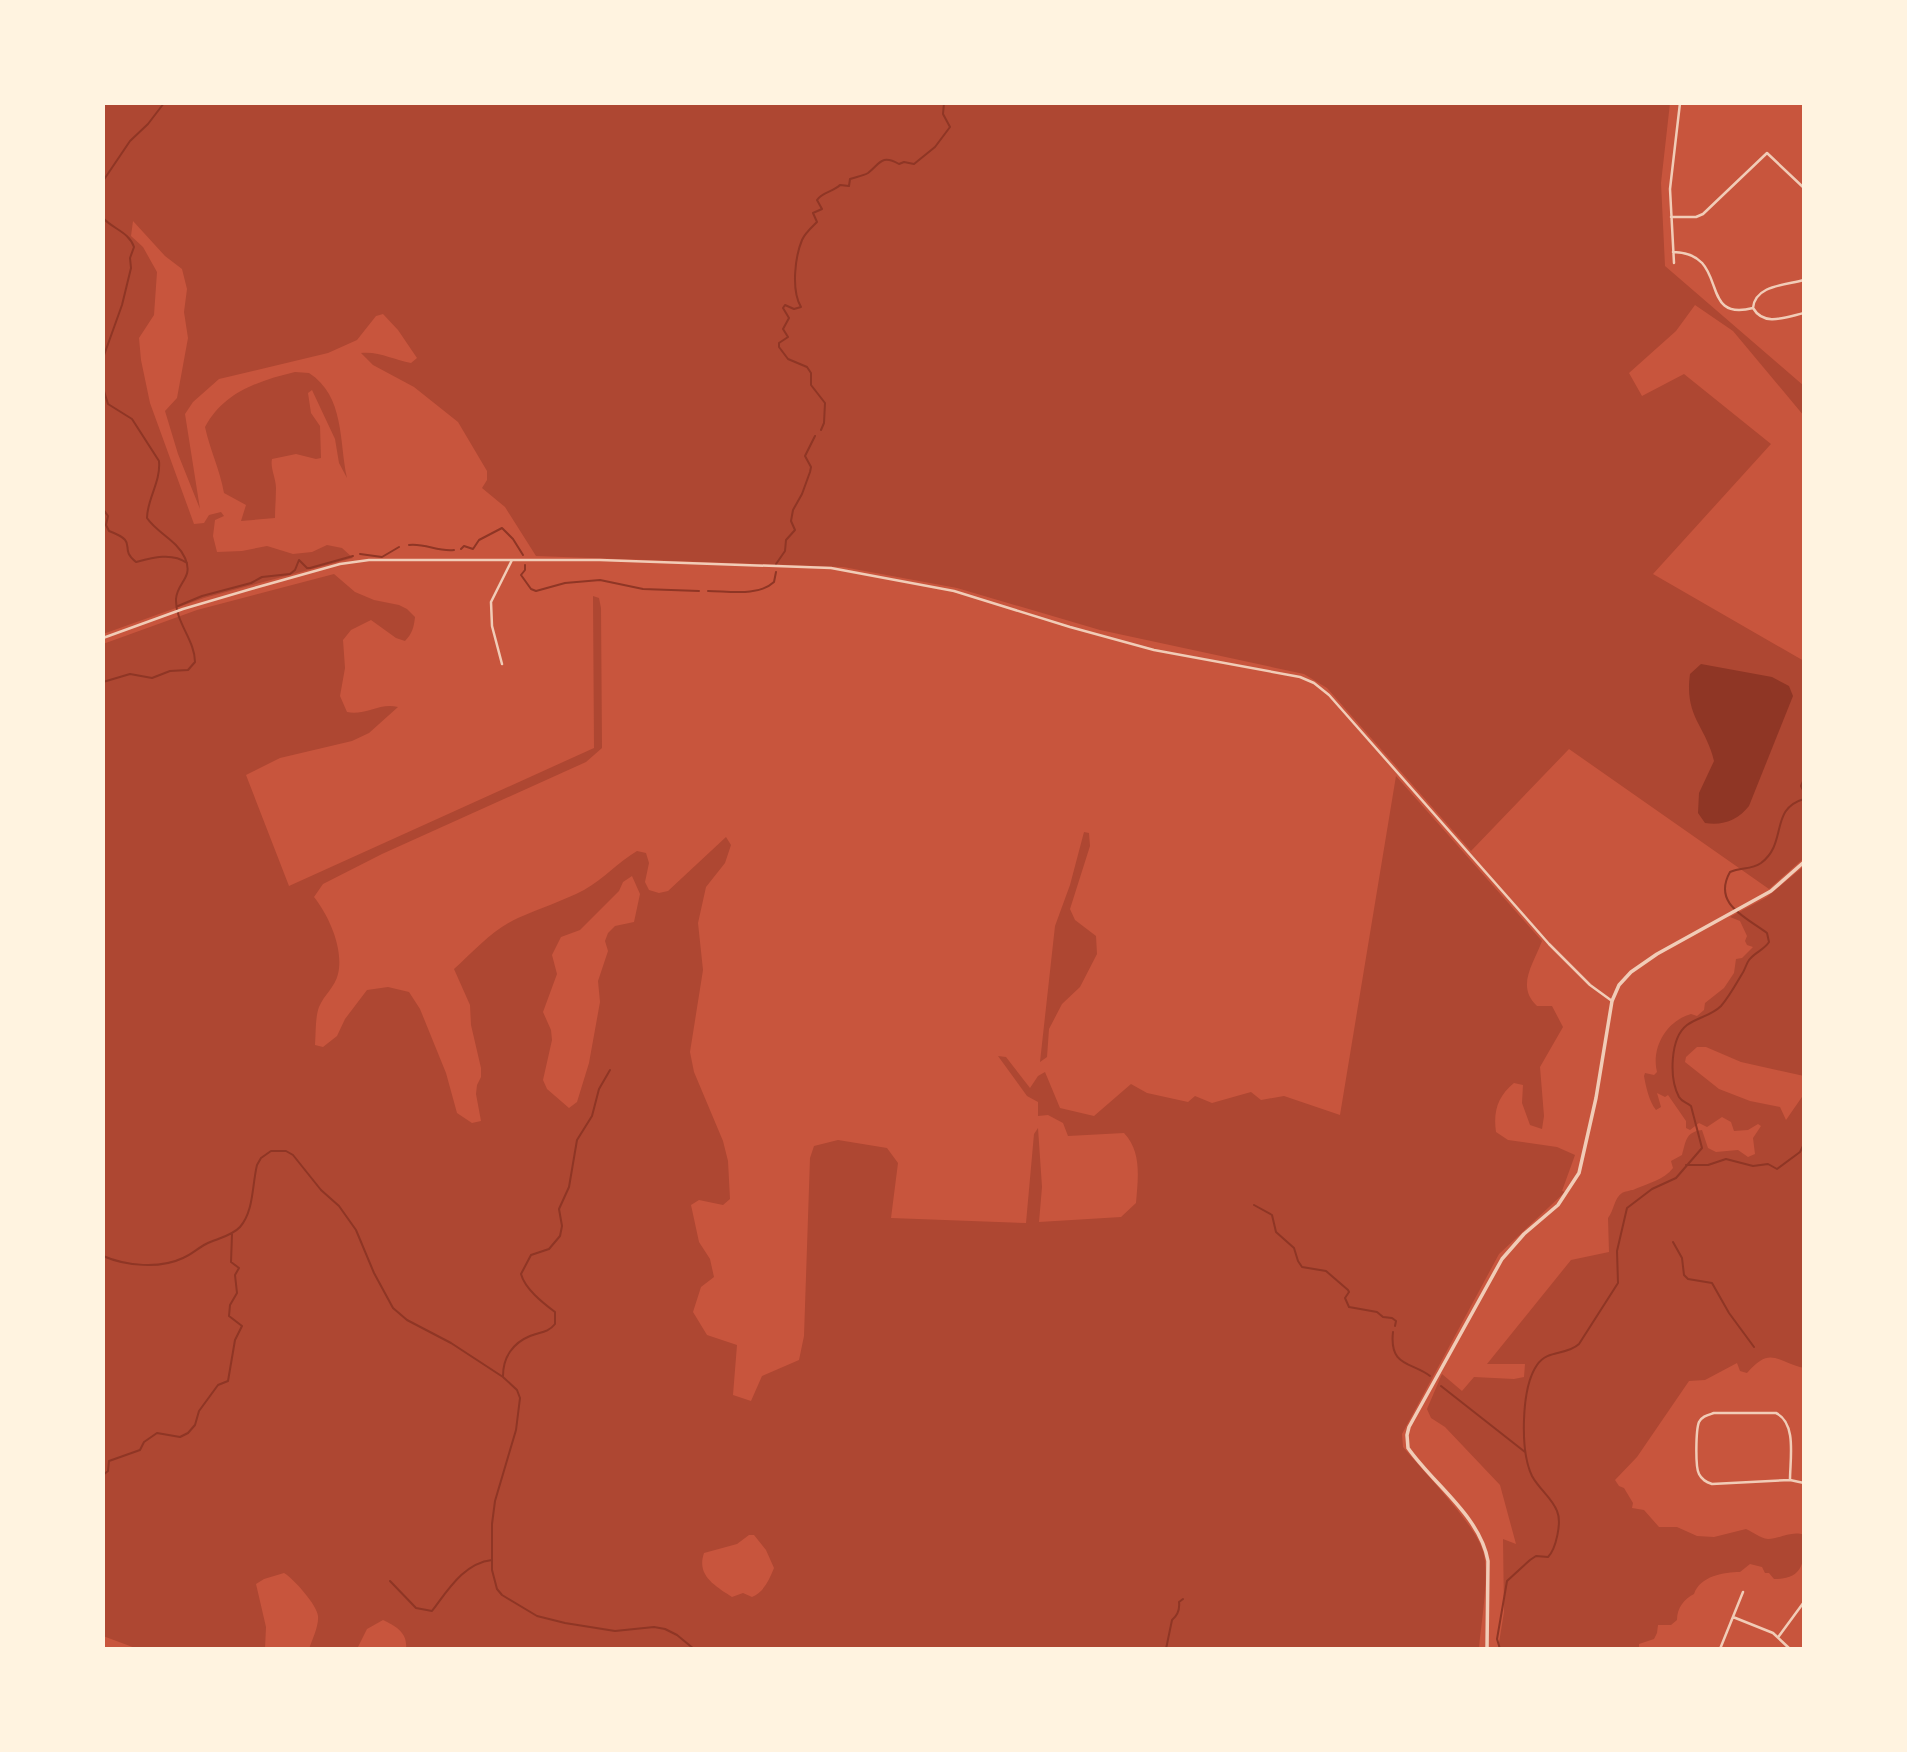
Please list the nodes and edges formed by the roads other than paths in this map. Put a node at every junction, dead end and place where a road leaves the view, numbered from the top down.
1 (1680, 103) edge
2 (1804, 188) edge
3 (1671, 217) junction
4 (1673, 252) junction
5 (1674, 263) dead end
6 (1804, 280) edge
7 (1753, 308) junction
8 (1804, 313) edge
9 (512, 560) junction
10 (103, 638) edge
11 (502, 664) dead end
12 (1804, 862) edge
13 (1612, 1001) junction
14 (1790, 1480) junction
15 (1804, 1483) edge
16 (1743, 1592) dead end
17 (1804, 1602) edge
18 (1733, 1617) junction
19 (1779, 1636) junction
20 (1487, 1649) edge
21 (1720, 1649) edge
22 (1790, 1649) edge

1 - 3 street
2 - 3 street
3 - 4 street
4 - 5 street
4 - 7 street
6 - 7 street
7 - 8 street
9 - 10 street
9 - 11 street
9 - 13 street
12 - 13 street
13 - 20 street
14 - 14 street
14 - 15 street
16 - 18 street
17 - 19 street
18 - 19 street
18 - 21 street
19 - 22 street

